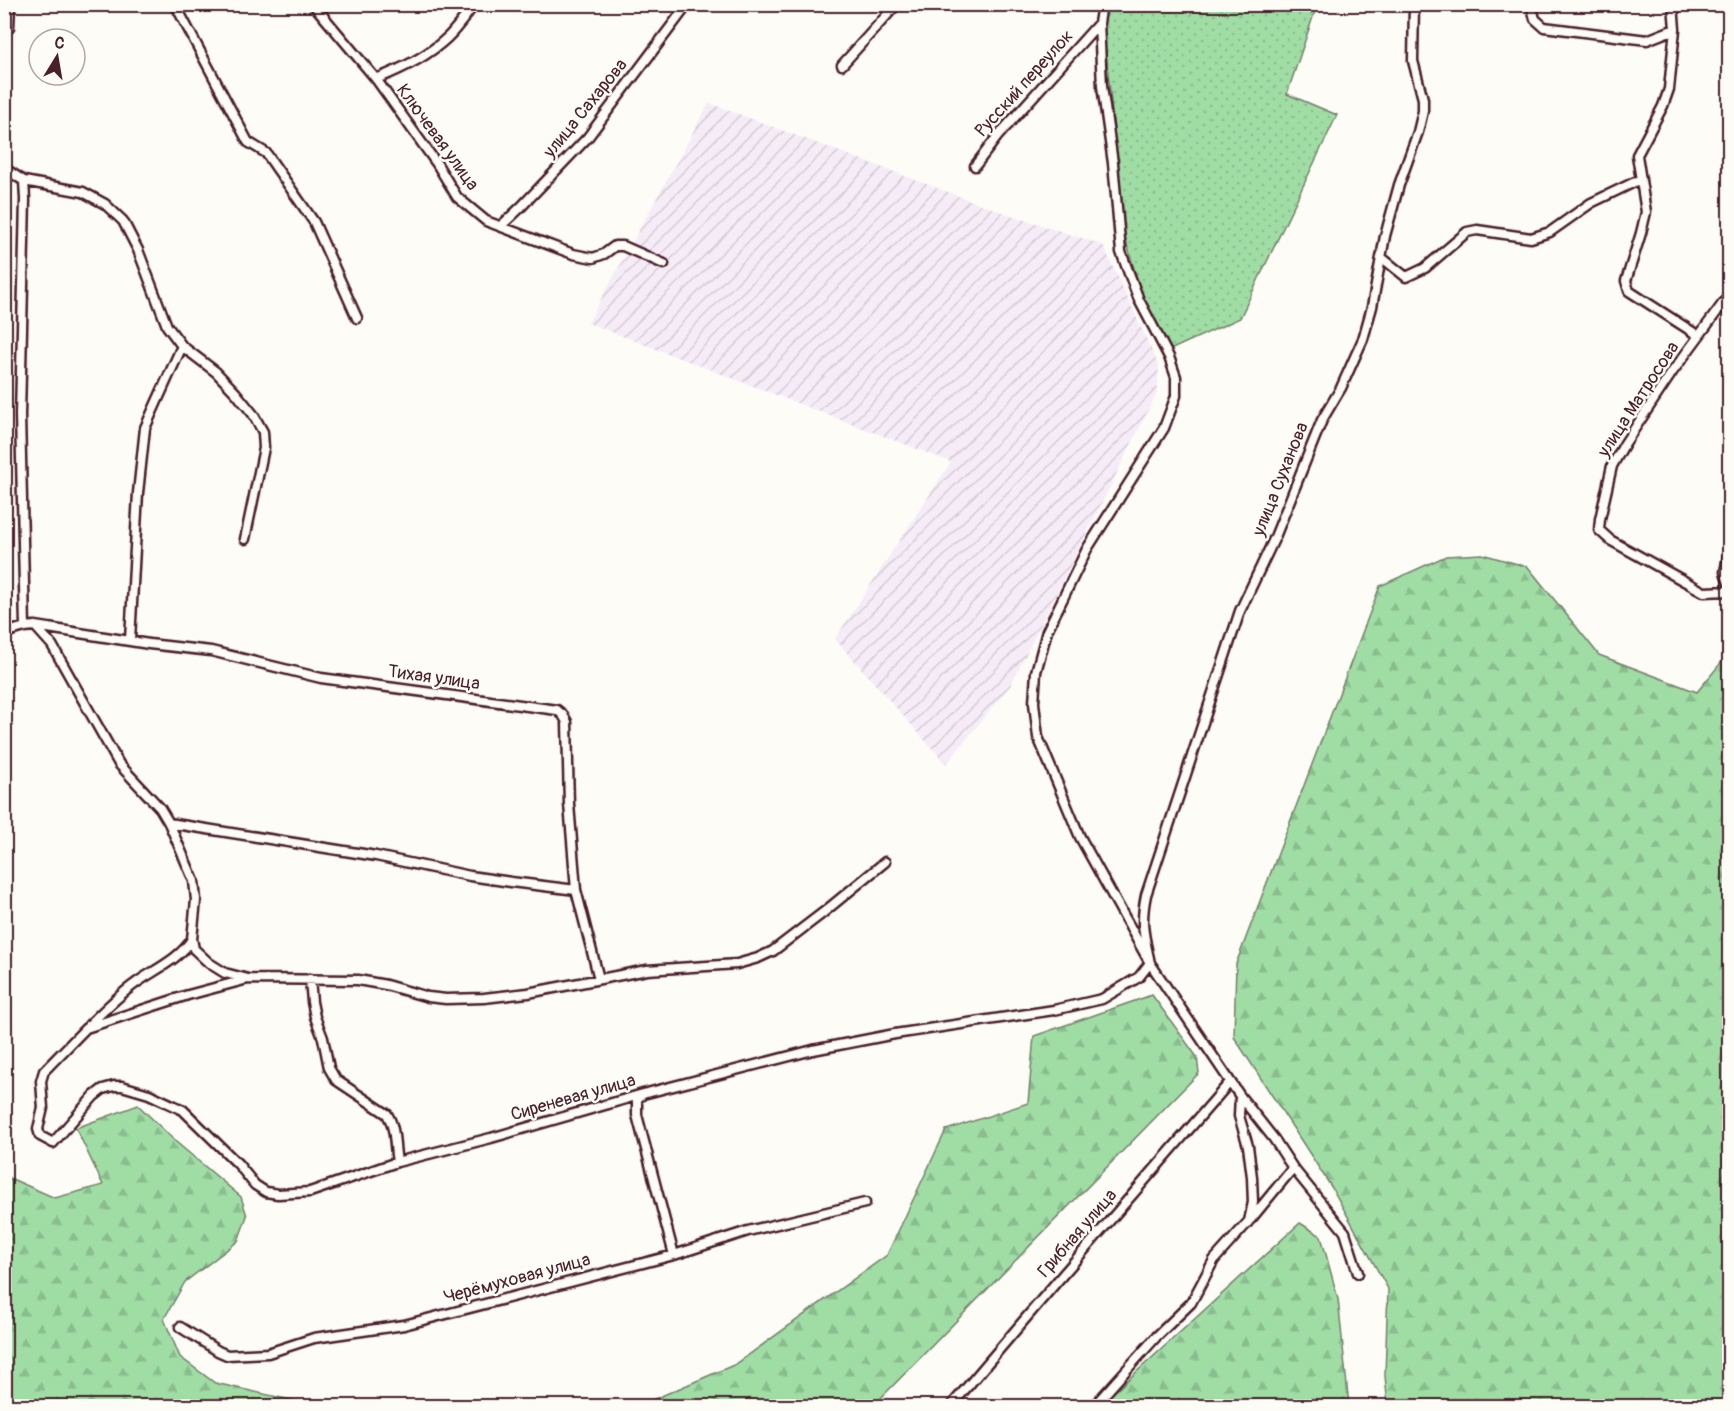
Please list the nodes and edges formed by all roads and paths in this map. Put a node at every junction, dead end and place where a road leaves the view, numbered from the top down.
1 (10, 4) edge
2 (175, 4) edge
3 (313, 4) edge
4 (475, 4) edge
5 (688, 4) edge
6 (897, 4) edge
7 (1102, 4) edge
8 (1414, 4) edge
9 (1531, 4) edge
10 (1673, 4) edge
11 (1099, 23) junction
12 (9, 28) dead end
13 (1675, 29) junction
14 (842, 65) dead end
15 (376, 79) junction
16 (975, 166) dead end
17 (4, 168) edge
18 (1641, 179) junction
19 (24, 181) junction
20 (501, 226) junction
21 (1381, 257) junction
22 (664, 264) dead end
23 (1730, 294) edge
24 (357, 318) dead end
25 (1699, 336) junction
26 (182, 346) junction
27 (245, 539) dead end
28 (1730, 546) edge
29 (1730, 586) edge
30 (1730, 591) edge
31 (25, 627) junction
32 (35, 627) junction
33 (4, 633) edge
34 (130, 640) junction
35 (169, 823) junction
36 (885, 862) dead end
37 (576, 890) junction
38 (192, 939) junction
39 (1150, 963) junction
40 (249, 979) junction
41 (310, 979) junction
42 (599, 980) junction
43 (86, 1028) junction
44 (1230, 1082) junction
45 (643, 1094) junction
46 (1240, 1096) junction
47 (397, 1162) junction
48 (1293, 1168) junction
49 (865, 1203) dead end
50 (1249, 1221) junction
51 (674, 1255) junction
52 (1358, 1273) dead end
53 (180, 1327) dead end
54 (951, 1407) edge
55 (1094, 1407) edge

1 - 12 street
2 - 24 street
3 - 15 street, Ключевая улица
4 - 15 street
5 - 20 street, улица Сахарова
6 - 14 street
7 - 11 street
8 - 21 street, улица Суханова
9 - 13 street
10 - 13 street
11 - 16 street, Русский переулок
11 - 39 street
13 - 18 street
15 - 20 street, Ключевая улица
17 - 19 street
18 - 21 street
18 - 25 street
19 - 26 street
19 - 31 street
20 - 22 street, Ключевая улица
21 - 39 street, улица Суханова
23 - 25 street, улица Матросова
25 - 30 street, улица Матросова
26 - 27 street
26 - 34 street
28 - 29 street
31 - 32 street, Тихая улица
31 - 33 street, Тихая улица
32 - 34 street, Тихая улица
32 - 35 street
34 - 37 street, Тихая улица
35 - 37 street
35 - 38 street
36 - 42 street
37 - 42 street, Тихая улица
38 - 40 street
38 - 43 street
39 - 44 street
39 - 45 street, Сиреневая улица
40 - 41 street
40 - 43 street
41 - 42 street
41 - 47 street
43 - 47 street, Сиреневая улица
44 - 46 street
44 - 54 street, Грибная улица
45 - 47 street, Сиреневая улица
45 - 51 street
46 - 48 street
46 - 50 street
48 - 50 street
48 - 52 street
49 - 51 street, Черёмуховая улица
50 - 55 street
51 - 53 street, Черёмуховая улица

